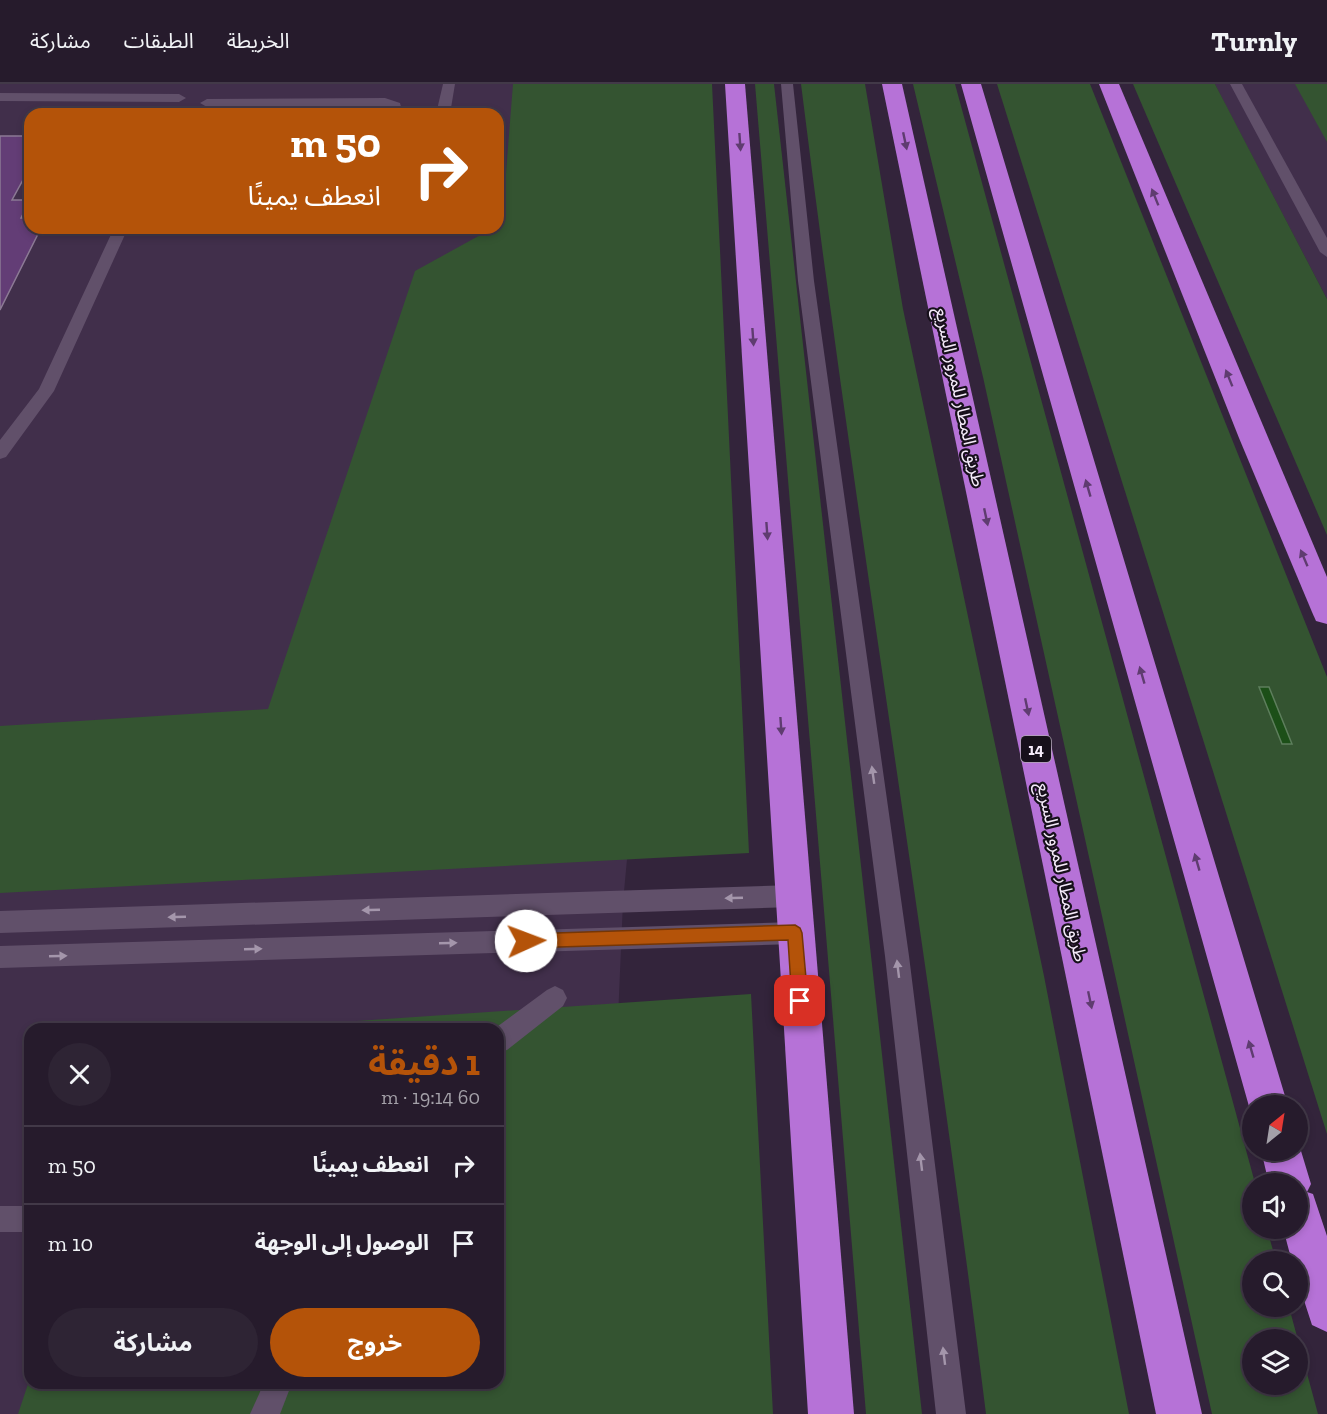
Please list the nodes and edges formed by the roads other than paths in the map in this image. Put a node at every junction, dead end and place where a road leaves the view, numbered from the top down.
1 (185, 84) edge
2 (449, 84) edge
3 (735, 84) edge
4 (787, 84) edge
5 (892, 84) edge
6 (971, 84) edge
7 (1109, 84) edge
8 (1236, 84) edge
9 (0, 97) edge
10 (179, 98) junction
11 (118, 99) junction
12 (207, 104) edge
13 (114, 108) edge
14 (175, 108) edge
15 (395, 108) edge
16 (444, 108) edge
17 (118, 234) edge
18 (1327, 252) edge
19 (0, 453) edge
20 (1327, 612) edge
21 (793, 896) junction
22 (0, 922) edge
23 (795, 933) junction
24 (0, 957) edge
25 (555, 998) dead end
26 (504, 1036) edge
27 (1265, 1095) edge
28 (0, 1219) edge
29 (24, 1219) edge
30 (1307, 1239) edge
31 (1327, 1310) edge
32 (275, 1389) edge
33 (265, 1414) edge
34 (831, 1414) edge
35 (951, 1414) edge
36 (1179, 1414) edge

1 - 10 lane
2 - 16 lane
3 -> 21 highway
35 -> 4 lane
5 -> 36 highway, طريق المطار للمرور السريع / 14
27 -> 6 highway
20 -> 7 highway
8 - 18 lane
9 - 11 lane
10 - 11 lane
10 - 14 lane
11 - 13 lane
12 - 15 lane
17 - 19 lane
21 -> 22 lane
21 - 23 highway
24 -> 23 lane
23 - 34 highway
25 - 26 lane
28 - 29 lane
30 - 31 highway
32 - 33 lane

